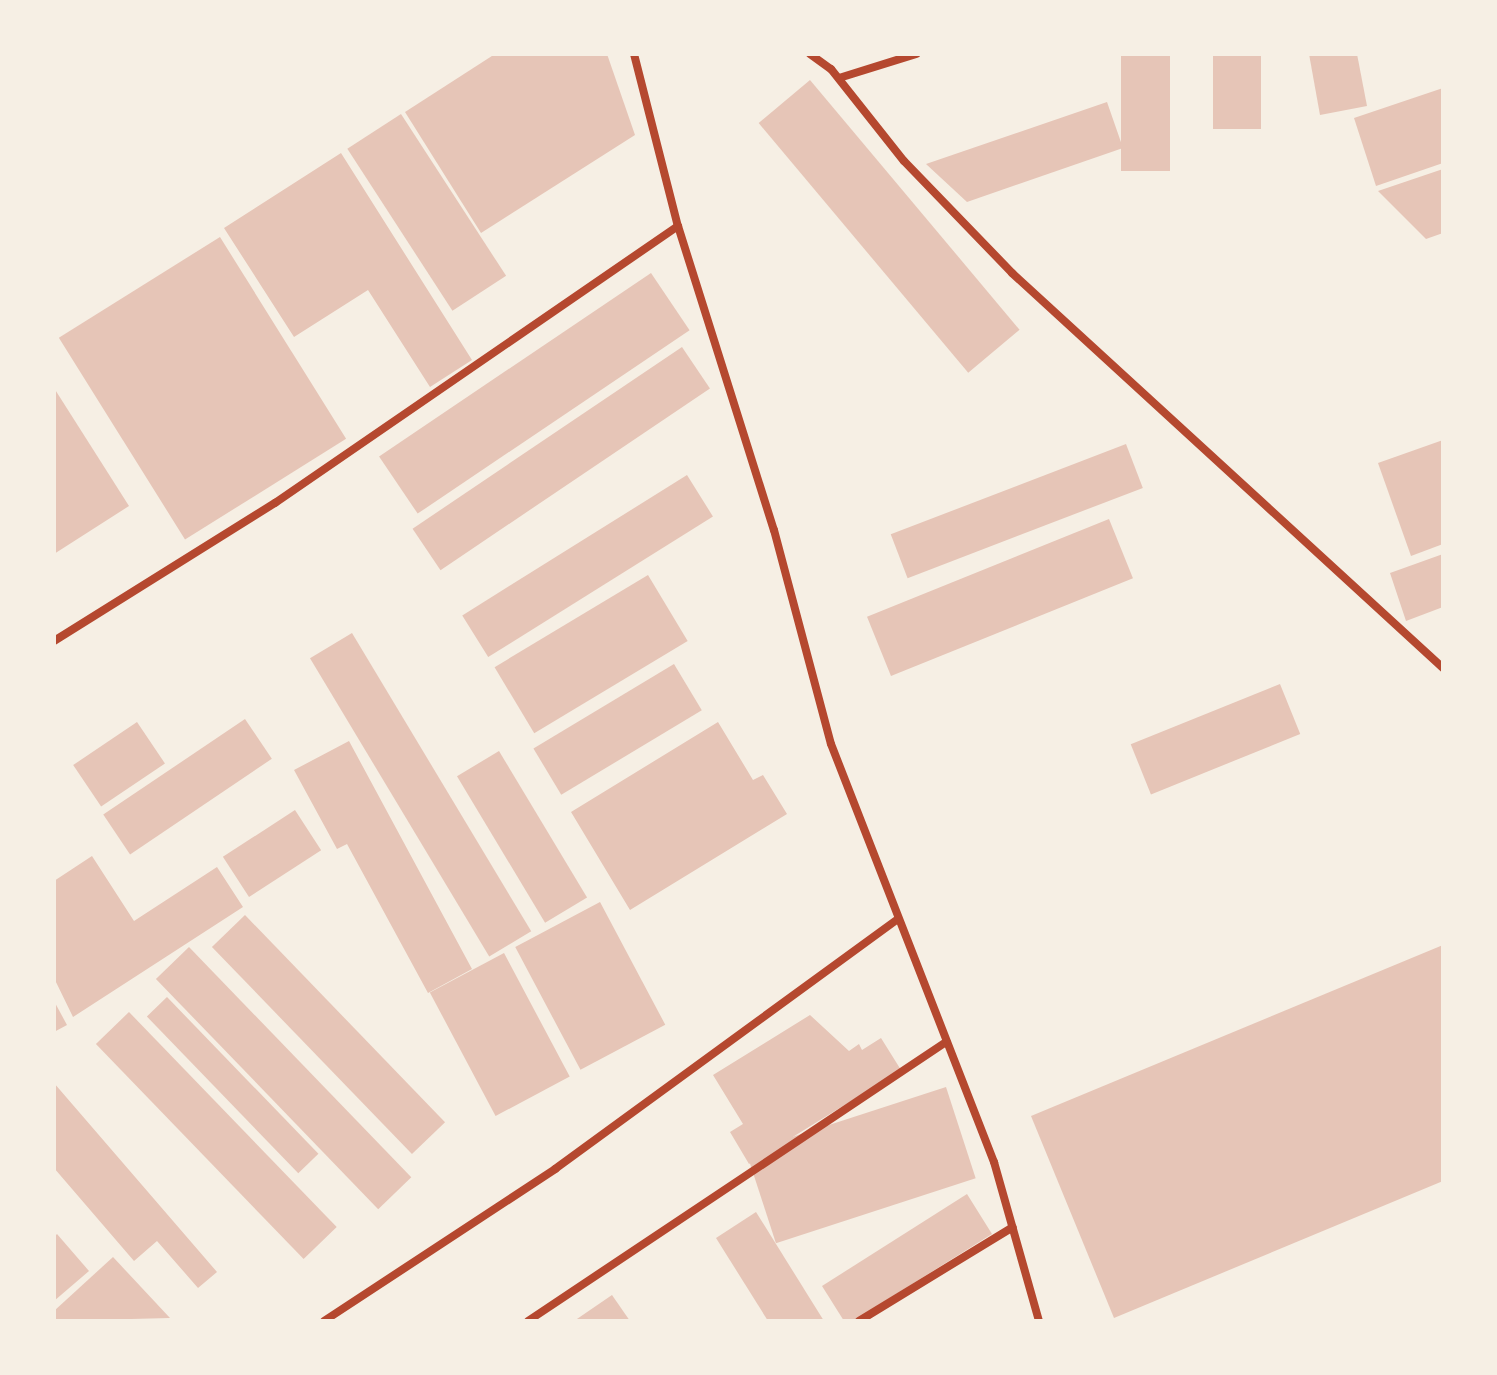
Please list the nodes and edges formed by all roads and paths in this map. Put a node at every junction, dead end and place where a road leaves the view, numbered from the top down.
1 (634, 54) edge
2 (810, 54) edge
3 (916, 54) edge
4 (839, 78) junction
5 (678, 226) junction
6 (54, 641) edge
7 (1443, 668) edge
8 (896, 920) junction
9 (946, 1042) junction
10 (1013, 1227) junction
11 (324, 1321) edge
12 (528, 1321) edge
13 (859, 1321) edge
14 (1039, 1321) edge

1 - 5 street
2 - 4 street
3 - 4 street
4 - 7 street
5 - 6 street
5 - 8 street
8 - 9 street
8 - 11 street
9 - 10 street
9 - 12 street
10 - 13 street
10 - 14 street

